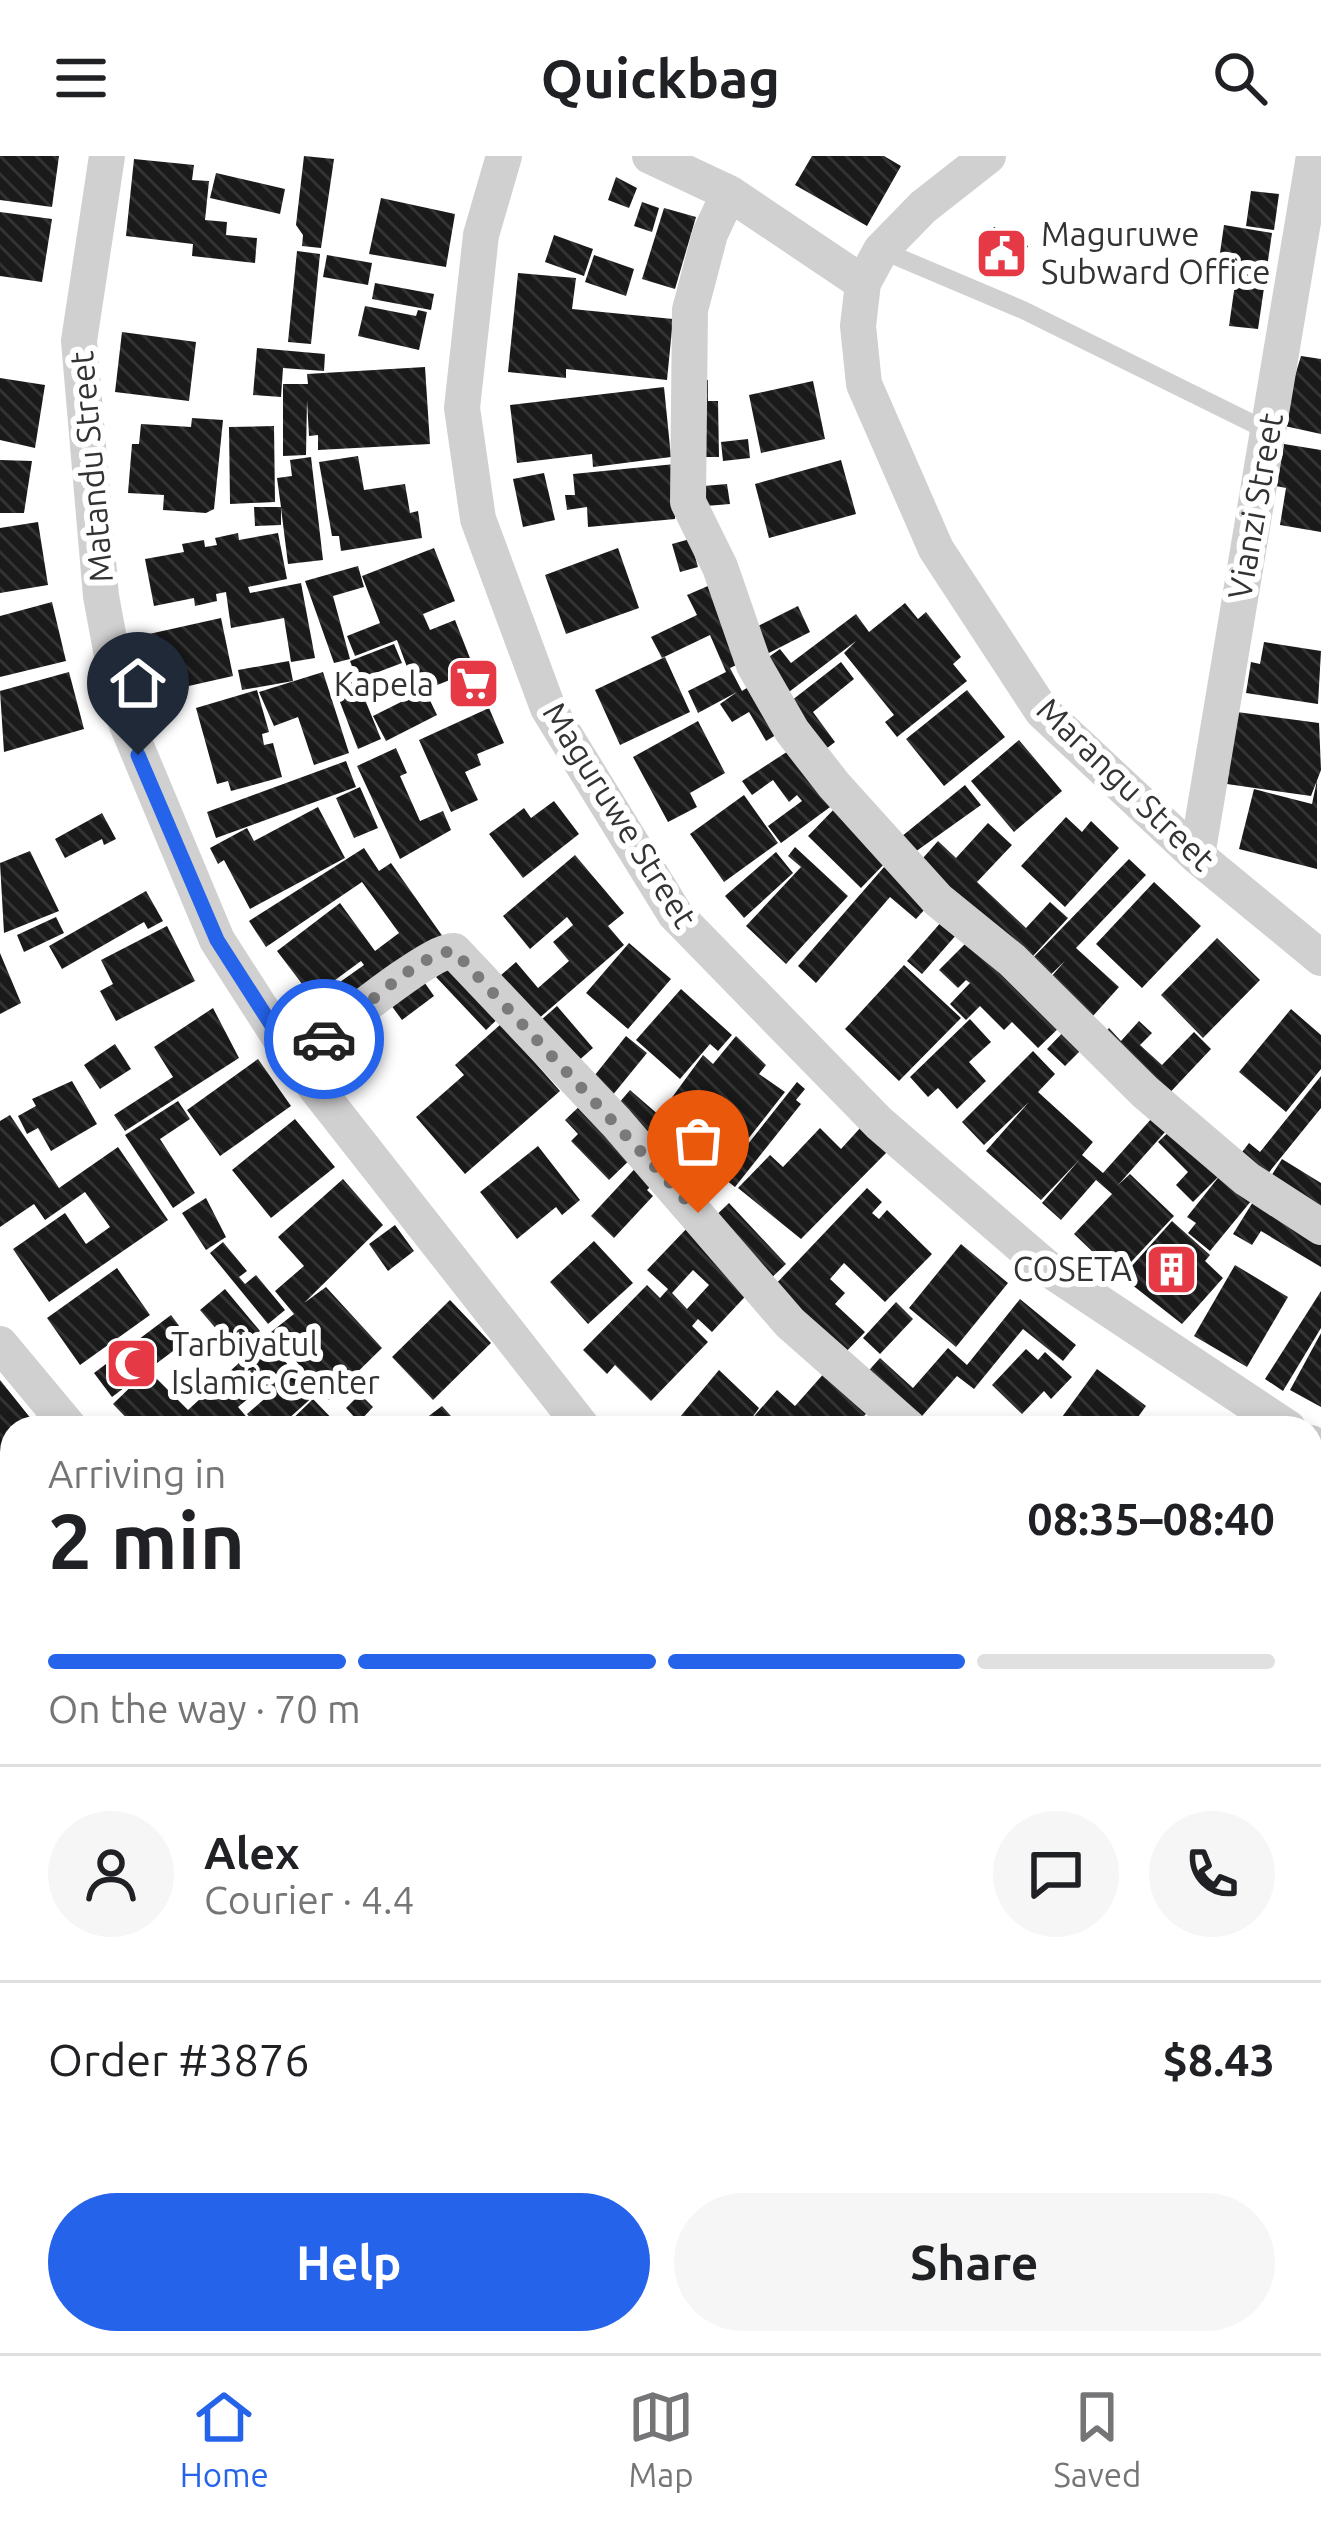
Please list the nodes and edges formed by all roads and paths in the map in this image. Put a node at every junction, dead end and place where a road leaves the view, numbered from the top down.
1 (107, 156) edge
2 (505, 156) edge
3 (650, 156) edge
4 (988, 156) edge
5 (1314, 156) edge
6 (729, 193) junction
7 (881, 250) junction
8 (863, 284) junction
9 (1268, 430) junction
10 (1197, 856) junction
11 (1321, 958) edge
12 (294, 1060) junction
13 (1321, 1227) edge
14 (0, 1344) edge
15 (60, 1416) edge
16 (575, 1416) edge
17 (895, 1416) edge
18 (1270, 1416) edge

1 - 12 street, Matandu Street
2 - 18 street, Maguruwe Street
3 - 6 street
4 - 7 street, Marangu Street
5 - 9 street, Vianzi Street
6 - 8 street
6 - 13 street
7 - 8 street, Marangu Street
7 - 9 lane
8 - 10 street, Marangu Street
9 - 10 street, Vianzi Street
10 - 11 street, Marangu Street
12 - 16 street, Matandu Street
12 - 17 street
14 - 15 street

